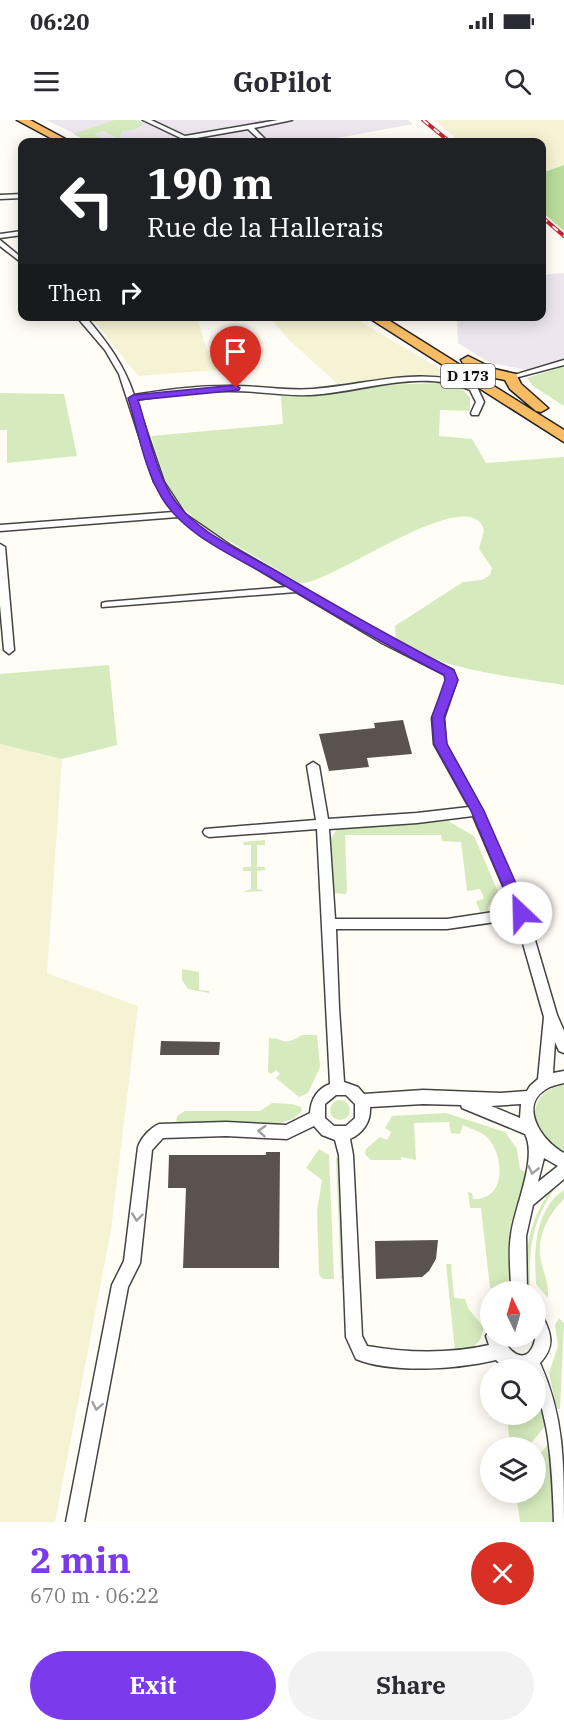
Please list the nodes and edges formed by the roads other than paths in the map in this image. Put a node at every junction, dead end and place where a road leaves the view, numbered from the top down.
1 (22, 120) edge
2 (34, 120) edge
3 (147, 120) edge
4 (289, 120) edge
5 (250, 127) junction
6 (57, 138) edge
7 (72, 138) edge
8 (184, 138) joint
9 (261, 138) edge
10 (18, 196) edge
11 (0, 197) edge
12 (18, 233) edge
13 (0, 236) edge
14 (0, 242) edge
15 (18, 256) edge
16 (84, 321) edge
17 (380, 321) edge
18 (395, 321) edge
19 (429, 341) junction
20 (564, 362) edge
21 (511, 377) junction
22 (133, 398) junction
23 (475, 413) dead end
24 (545, 413) junction
25 (564, 425) edge
26 (564, 436) edge
27 (180, 514) junction
28 (0, 528) edge
29 (0, 547) edge
30 (271, 573) junction
31 (298, 589) junction
32 (246, 592) junction
33 (106, 605) dead end
34 (9, 650) dead end
35 (314, 766) dead end
36 (477, 811) junction
37 (324, 826) junction
38 (209, 832) dead end
39 (521, 913) junction
40 (329, 924) junction
41 (550, 1015) junction
42 (564, 1047) edge
43 (564, 1077) edge
44 (545, 1082) junction
45 (339, 1089) junction
46 (530, 1097) junction
47 (458, 1099) junction
48 (362, 1101) junction
49 (317, 1117) junction
50 (341, 1133) junction
51 (532, 1135) junction
52 (564, 1161) edge
53 (564, 1170) edge
54 (528, 1200) junction
55 (519, 1281) edge
56 (492, 1347) edge
57 (499, 1347) edge
58 (510, 1359) edge
59 (546, 1397) edge
60 (75, 1522) edge
61 (563, 1522) edge

1 - 6 highway
2 - 7 highway
3 - 8 street
4 - 5 street
5 - 8 street
5 - 9 street
10 - 11 street
12 - 13 street
14 - 15 street
16 - 22 street
17 - 26 highway, D 173
18 - 19 highway, D 173
19 - 21 highway
19 - 24 highway, D 173
20 - 21 street
21 - 24 highway
22 - 23 street
22 - 27 street
24 - 25 highway, D 173
27 - 28 street
27 - 30 street
29 - 34 street
30 - 31 street
30 - 32 street
31 - 32 street
31 - 36 street
32 - 33 street
35 - 37 street
36 - 37 street
36 - 39 street
37 - 38 street
37 - 40 street
39 - 40 street
39 - 41 street
40 - 45 street
41 - 42 street
41 - 44 street
43 - 44 street
44 - 46 street
45 - 48 street
45 - 49 street
46 - 47 street
46 - 51 street
47 - 48 street
47 - 51 street
48 - 50 street
49 - 50 street
49 -> 60 street
50 - 56 street
51 - 52 street
51 -> 54 street
53 - 54 street
54 - 55 street
57 - 58 street
59 - 61 street

